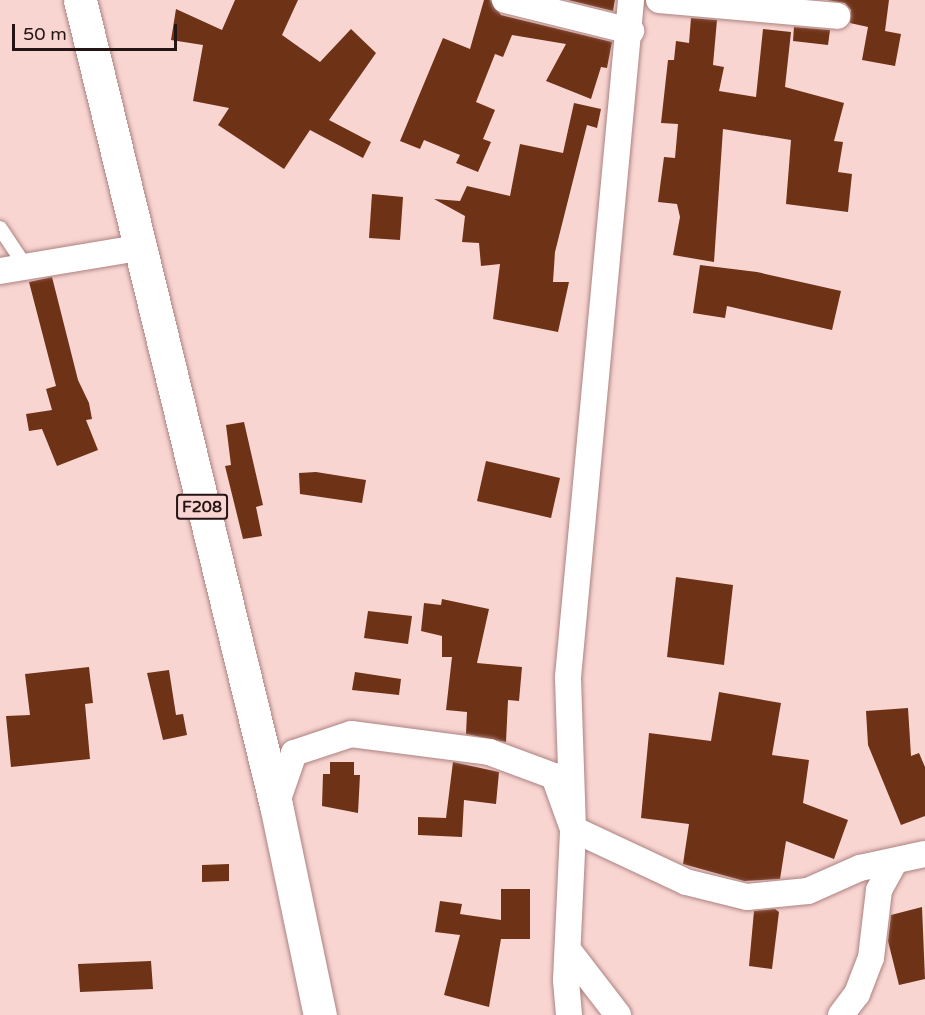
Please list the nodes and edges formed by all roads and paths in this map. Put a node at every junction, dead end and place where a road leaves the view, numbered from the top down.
1 (80, 0) edge
2 (506, 0) edge
3 (631, 0) edge
4 (658, 0) edge
5 (837, 16) dead end
6 (631, 31) junction
7 (0, 228) edge
8 (137, 248) junction
9 (26, 267) junction
10 (0, 271) edge
11 (276, 805) junction
12 (573, 829) junction
13 (925, 854) edge
14 (896, 861) junction
15 (568, 950) junction
16 (320, 1015) edge
17 (569, 1015) edge
18 (618, 1015) edge
19 (841, 1015) edge

1 - 8 main road, F208
2 - 6 street
3 - 6 street
4 - 5 street
6 - 12 street
7 - 9 lane
8 - 9 street
8 - 11 main road, F208
9 - 10 street
11 - 12 street
11 - 16 main road, F208
12 - 14 street
12 - 15 street
13 - 14 street
14 - 19 street
15 - 17 street
15 - 18 street

